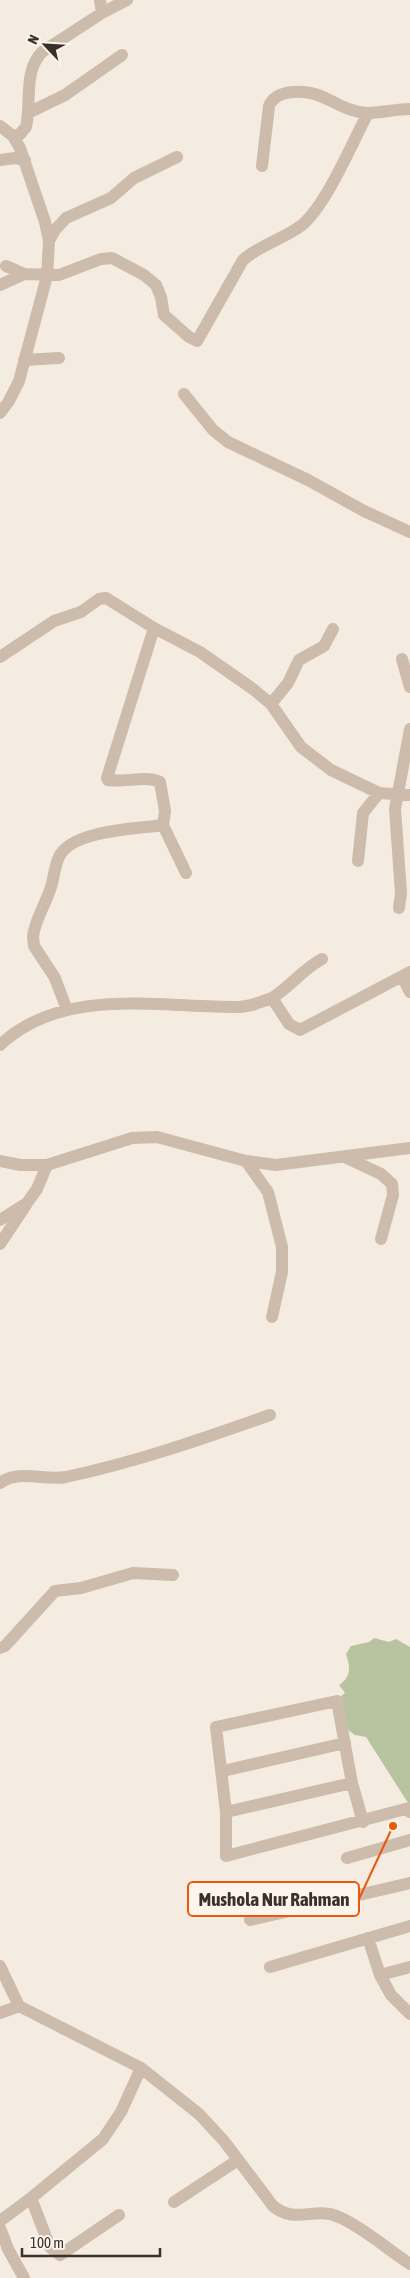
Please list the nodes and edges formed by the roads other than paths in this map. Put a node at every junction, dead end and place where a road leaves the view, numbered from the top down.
1 (128, 0) edge
2 (101, 6) edge
3 (122, 55) dead end
4 (410, 109) edge
5 (28, 113) junction
6 (368, 113) junction
7 (0, 126) edge
8 (13, 136) junction
9 (177, 157) dead end
10 (0, 160) edge
11 (25, 160) junction
12 (262, 166) dead end
13 (49, 241) junction
14 (6, 266) dead end
15 (24, 274) junction
16 (47, 276) junction
17 (0, 285) edge
18 (59, 358) dead end
19 (24, 360) junction
20 (184, 394) dead end
21 (0, 413) edge
22 (410, 532) edge
23 (154, 628) junction
24 (332, 629) dead end
25 (0, 657) edge
26 (402, 659) dead end
27 (410, 687) edge
28 (271, 704) junction
29 (410, 729) edge
30 (378, 794) junction
31 (410, 795) edge
32 (396, 796) junction
33 (163, 825) junction
34 (358, 861) dead end
35 (186, 873) dead end
36 (399, 908) dead end
37 (322, 959) dead end
38 (406, 975) edge
39 (410, 992) edge
40 (272, 998) junction
41 (67, 1010) junction
42 (0, 1045) edge
43 (410, 1148) edge
44 (347, 1158) junction
45 (246, 1160) junction
46 (0, 1162) edge
47 (47, 1165) junction
48 (27, 1203) junction
49 (0, 1220) edge
50 (381, 1239) dead end
51 (0, 1244) edge
52 (272, 1317) dead end
53 (270, 1415) dead end
54 (0, 1483) edge
55 (173, 1575) dead end
56 (0, 1648) edge
57 (345, 1743) junction
58 (223, 1772) junction
59 (352, 1783) junction
60 (226, 1812) junction
61 (410, 1812) edge
62 (363, 1822) junction
63 (410, 1840) edge
64 (347, 1858) dead end
65 (410, 1883) edge
66 (250, 1920) dead end
67 (410, 1926) edge
68 (368, 1938) junction
69 (0, 1966) edge
70 (270, 1967) dead end
71 (410, 1967) edge
72 (380, 1975) junction
73 (20, 2006) junction
74 (0, 2013) edge
75 (410, 2014) edge
76 (141, 2068) junction
77 (238, 2160) junction
78 (31, 2198) junction
79 (174, 2202) dead end
80 (119, 2214) dead end
81 (0, 2221) edge
82 (0, 2228) edge
83 (410, 2264) edge
84 (24, 2278) edge

1 - 2 street
2 - 5 street
3 - 5 street
4 - 6 street
5 - 8 street
6 - 12 street
6 - 16 street
7 - 8 street
8 - 11 street
9 - 13 street
10 - 11 street
11 - 13 street
13 - 16 street
14 - 15 street
15 - 16 street
15 - 17 street
16 - 19 street
18 - 19 street
19 - 21 street
20 - 22 street
23 - 25 street
23 - 28 street
23 - 33 street
24 - 28 street
26 - 27 street
28 - 30 street
29 - 32 street
30 - 32 street
30 - 34 street
31 - 32 street
32 - 36 street
33 - 35 street
33 - 41 street
37 - 40 street
38 - 39 street
38 - 40 street
40 - 41 street
41 - 42 street
43 - 44 street
44 - 45 street
44 - 50 street
45 - 47 street
45 - 52 street
46 - 47 street
47 - 48 street
48 - 49 street
48 - 51 street
53 - 54 street
55 - 56 street
57 - 58 street
57 - 58 street
57 - 59 street
58 - 60 street
59 - 60 street
59 - 62 street
60 - 62 street
61 - 62 street
63 - 64 street
65 - 66 street
67 - 68 street
68 - 70 street
68 - 72 street
69 - 73 street
71 - 72 street
72 - 75 street
73 - 74 street
73 - 76 street
76 - 77 street
76 - 78 street
77 - 79 street
77 - 83 street
78 - 80 street
78 - 81 street
82 - 84 street

